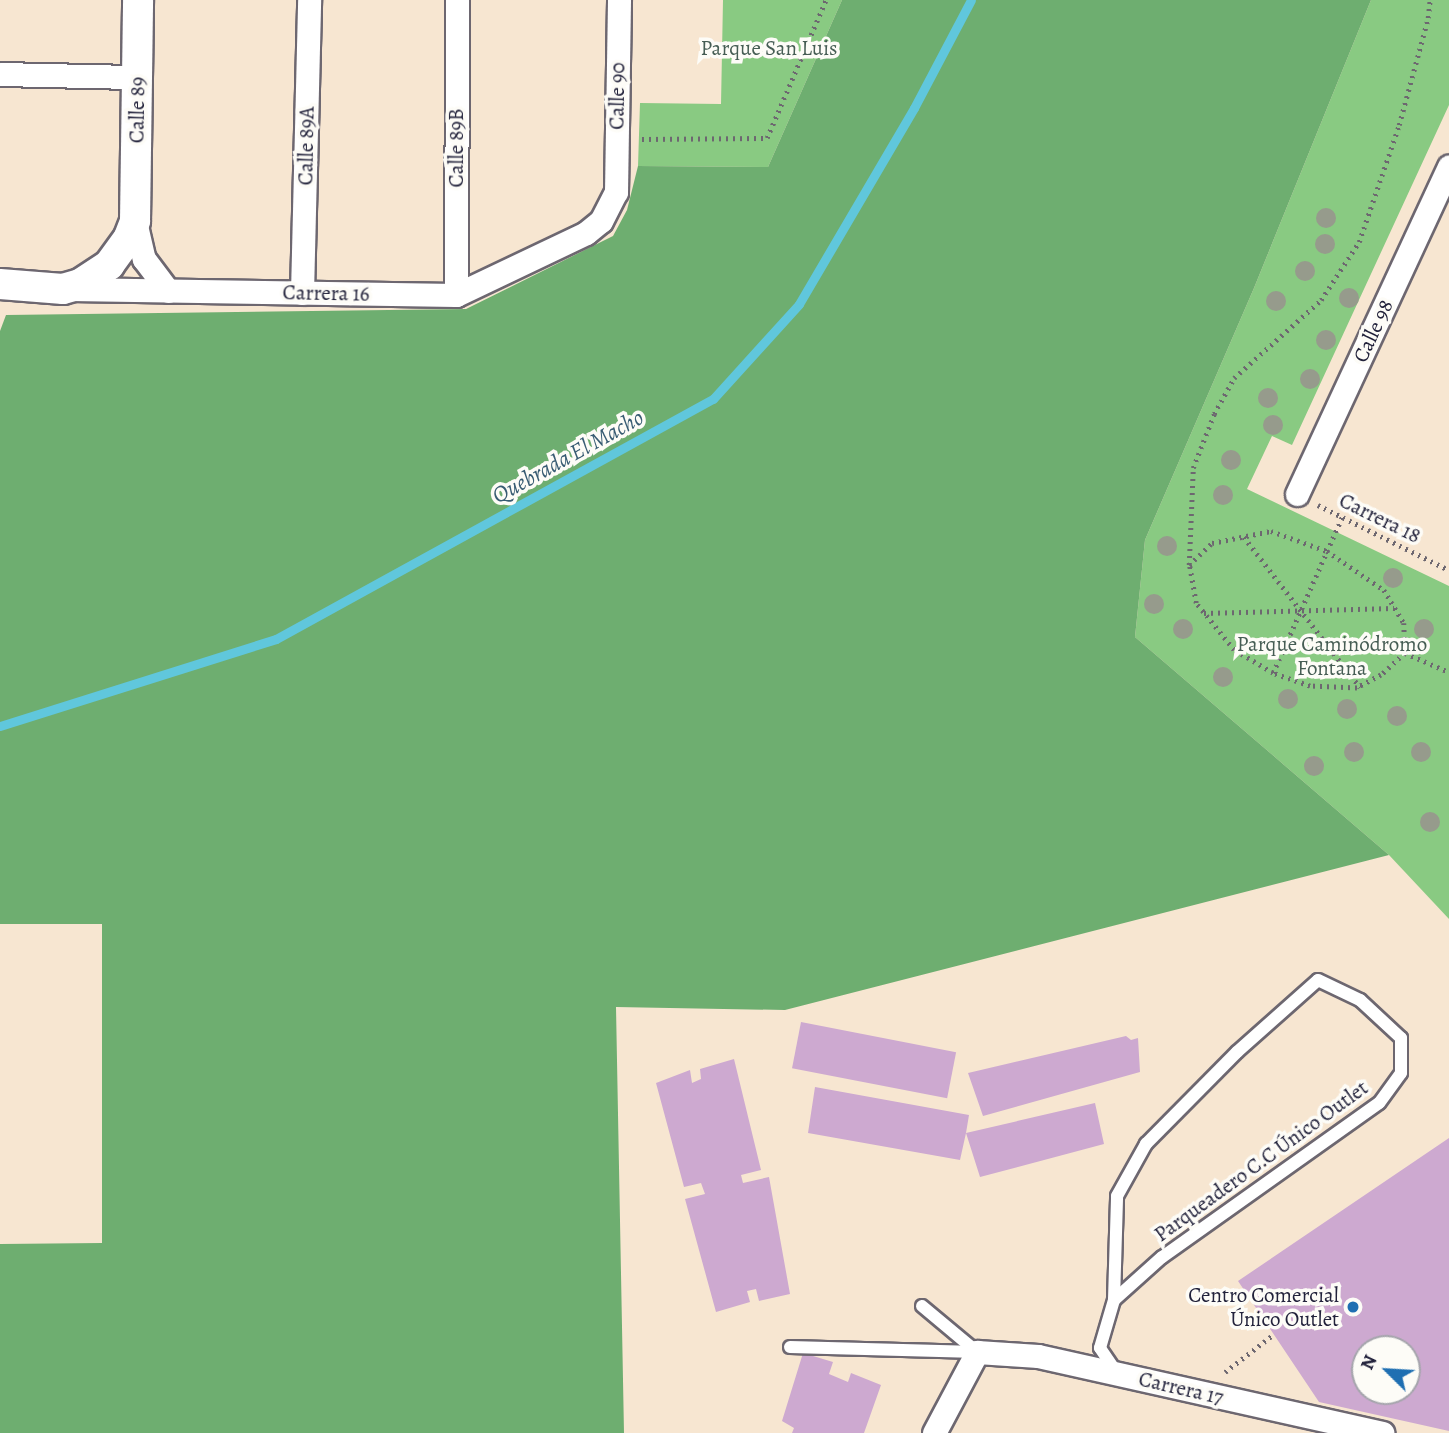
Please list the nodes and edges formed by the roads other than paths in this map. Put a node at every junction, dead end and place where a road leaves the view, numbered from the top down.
1 (138, 0) edge
2 (309, 0) edge
3 (457, 0) edge
4 (619, 0) edge
5 (0, 74) edge
6 (137, 77) junction
7 (1449, 167) edge
8 (616, 191) joint
9 (135, 221) junction
10 (0, 284) edge
11 (63, 289) junction
12 (168, 291) junction
13 (302, 293) junction
14 (456, 295) junction
15 (1297, 494) road end
16 (1114, 1300) junction
17 (922, 1306) dead end
18 (790, 1347) dead end
19 (977, 1352) junction
20 (1120, 1374) junction
21 (934, 1433) edge
22 (1383, 1433) edge

1 - 6 street, Calle 89
2 - 13 street, Calle 89A
3 - 14 street, Calle 89B
4 - 8 street, Calle 90
5 - 6 street
6 - 9 street, Calle 89
7 - 15 street, Calle 98
8 - 14 street, Carrera 16
9 - 11 street, Calle 89
9 - 12 street, Calle 89
10 - 11 street, Carrera 16
11 - 12 street, Carrera 16
12 - 13 street, Carrera 16
13 - 14 street, Carrera 16
16 - 16 lane, Parqueadero C.C Único Outlet
16 - 20 lane, Parqueadero C.C Único Outlet
17 - 19 lane
18 - 19 lane
19 - 20 street, Carrera 17
19 - 21 street
20 - 22 street, Carrera 17

